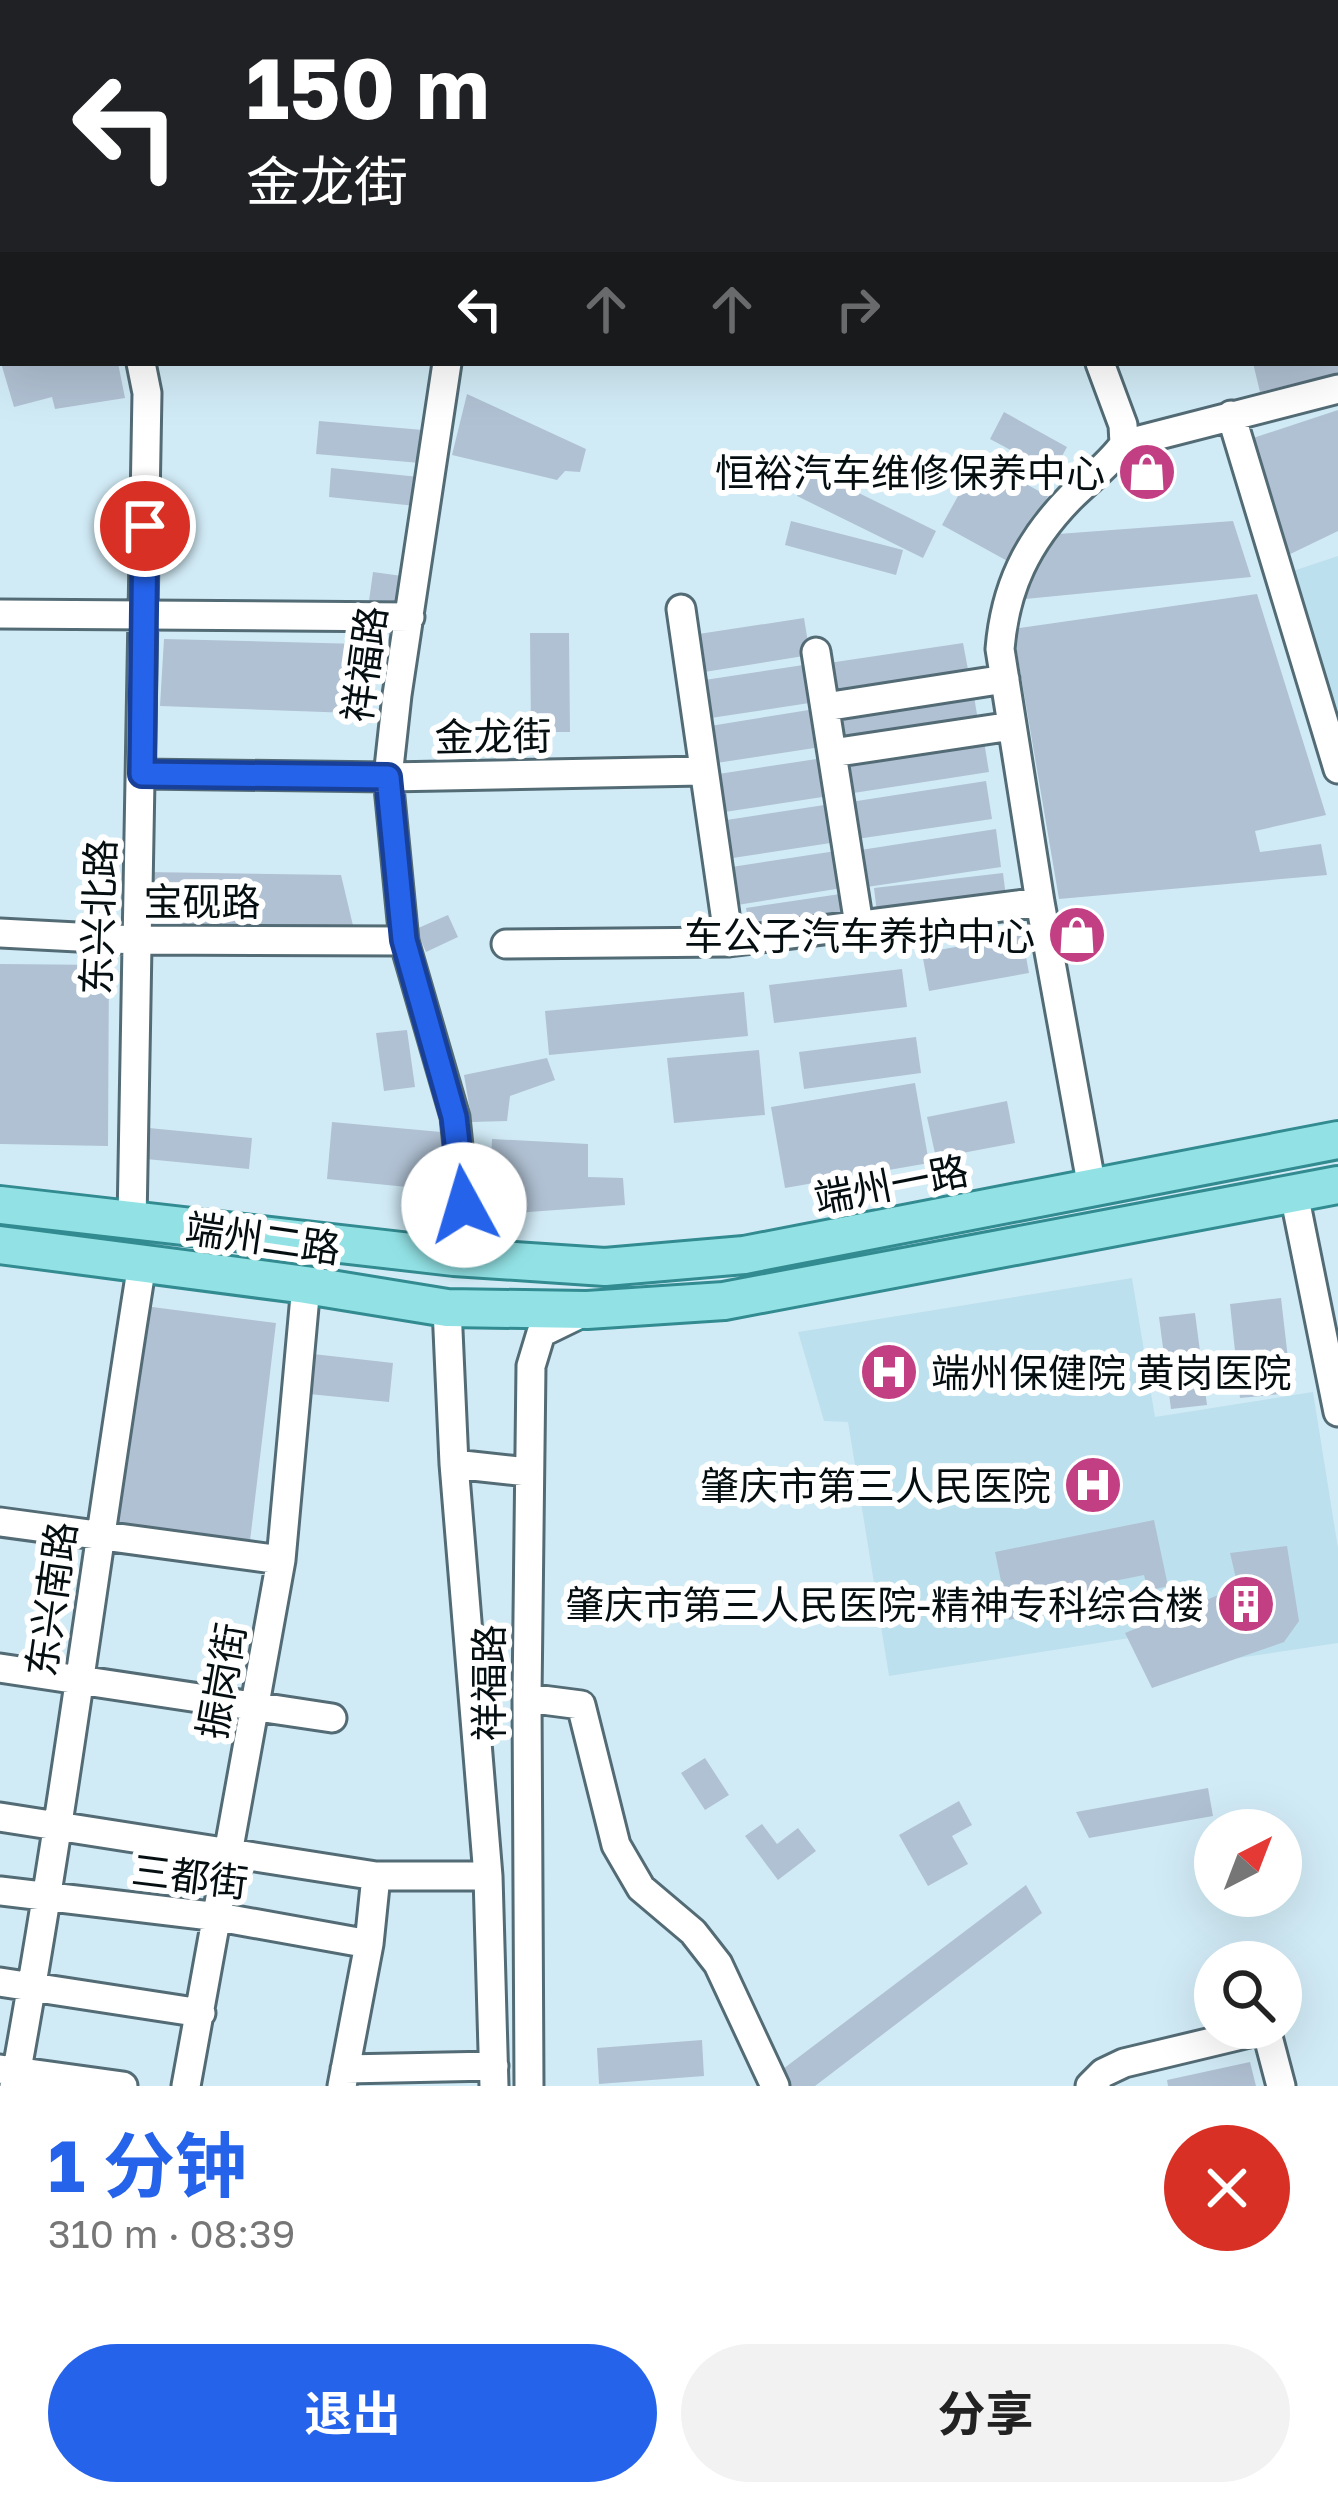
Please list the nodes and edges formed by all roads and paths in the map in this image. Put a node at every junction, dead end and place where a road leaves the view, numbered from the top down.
1 (142, 366) edge
2 (447, 366) edge
3 (1101, 366) edge
4 (1338, 388) edge
5 (1231, 415) junction
6 (1124, 444) junction
7 (681, 609) dead end
8 (0, 614) edge
9 (143, 615) junction
10 (410, 617) junction
11 (816, 652) dead end
12 (1005, 679) junction
13 (825, 707) junction
14 (1012, 726) junction
15 (832, 753) junction
16 (1338, 769) edge
17 (702, 771) junction
18 (142, 774) junction
19 (388, 777) junction
20 (1040, 902) junction
21 (859, 926) junction
22 (0, 933) edge
23 (135, 940) junction
24 (404, 940) junction
25 (729, 942) junction
26 (506, 944) dead end
27 (1338, 1140) edge
28 (1338, 1185) edge
29 (1092, 1188) junction
30 (1294, 1194) junction
31 (0, 1205) edge
32 (132, 1222) junction
33 (0, 1245) edge
34 (454, 1257) junction
35 (142, 1264) junction
36 (306, 1285) junction
37 (446, 1308) junction
38 (587, 1310) junction
39 (1338, 1412) edge
40 (454, 1463) junction
41 (528, 1472) junction
42 (0, 1522) edge
43 (98, 1538) junction
44 (281, 1560) junction
45 (0, 1668) edge
46 (79, 1680) junction
47 (527, 1698) junction
48 (256, 1706) junction
49 (332, 1718) dead end
50 (0, 1817) edge
51 (58, 1826) junction
52 (230, 1853) junction
53 (376, 1876) junction
54 (488, 1876) junction
55 (0, 1892) edge
56 (49, 1899) junction
57 (219, 1917) junction
58 (369, 1943) junction
59 (0, 1982) edge
60 (32, 1987) junction
61 (201, 2013) junction
62 (10, 2076) edge
63 (494, 2076) edge
64 (344, 2077) edge
65 (122, 2086) edge
66 (186, 2086) edge
67 (529, 2086) edge
68 (775, 2086) edge
69 (1090, 2086) edge
70 (1281, 2086) edge

1 - 9 street, 东兴北路
2 - 10 street, 祥福路
3 - 6 street
4 - 5 street
5 - 6 street
5 - 16 street
6 - 12 street
7 - 17 street
8 - 9 street
9 - 10 street
9 - 18 street, 东兴北路
10 - 19 street, 祥福路
11 - 13 street
12 - 13 street
12 - 14 street
13 - 15 street
14 - 15 street
14 - 20 street
15 - 21 street
17 - 19 street, 金龙街
17 - 25 street
18 - 19 street, 金龙街
18 - 23 street, 东兴北路
19 - 24 street, 祥福路
20 - 21 street
20 - 29 street
21 - 25 street
22 - 23 street, 宝砚路
23 - 24 street, 宝砚路
23 - 32 street, 东兴北路
24 - 34 street, 祥福路
25 - 26 street
27 - 29 main road, 端州一路
28 - 30 main road
29 - 34 main road, 端州一路
30 - 38 main road
30 - 39 street
31 - 32 main road, 端州二路
32 - 34 main road, 端州二路
33 - 35 main road, 端州二路
35 - 36 main road, 端州二路
35 - 43 street, 东兴南路
36 - 37 main road, 端州二路
36 - 44 street, 振岗街
37 - 38 main road, 端州二路
37 - 40 street, 祥福路
38 - 41 street, 祥福路
40 - 41 street
40 - 54 street, 祥福路
41 - 47 street, 祥福路
42 - 43 street
43 - 44 street
43 - 46 street, 东兴南路
44 - 48 street, 振岗街
45 - 46 street
46 - 48 street
46 - 51 street, 东兴南路
47 - 67 street, 祥福路
47 - 68 street
48 - 49 street
48 - 52 street, 振岗街
50 - 51 street
51 - 52 street
51 - 56 street, 东兴南路
52 - 53 street
52 - 57 street, 振岗街
53 - 54 street
53 - 58 street
54 - 63 street, 祥福路
55 - 56 street, 三都街
56 - 57 street, 三都街
56 - 60 street, 东兴南路
57 - 58 street, 三都街
57 - 61 street, 振岗街
58 - 64 street
59 - 60 street
60 - 61 street
60 - 62 street, 东兴南路
61 - 66 street, 振岗街
62 - 65 street
63 - 64 street
69 - 70 street

